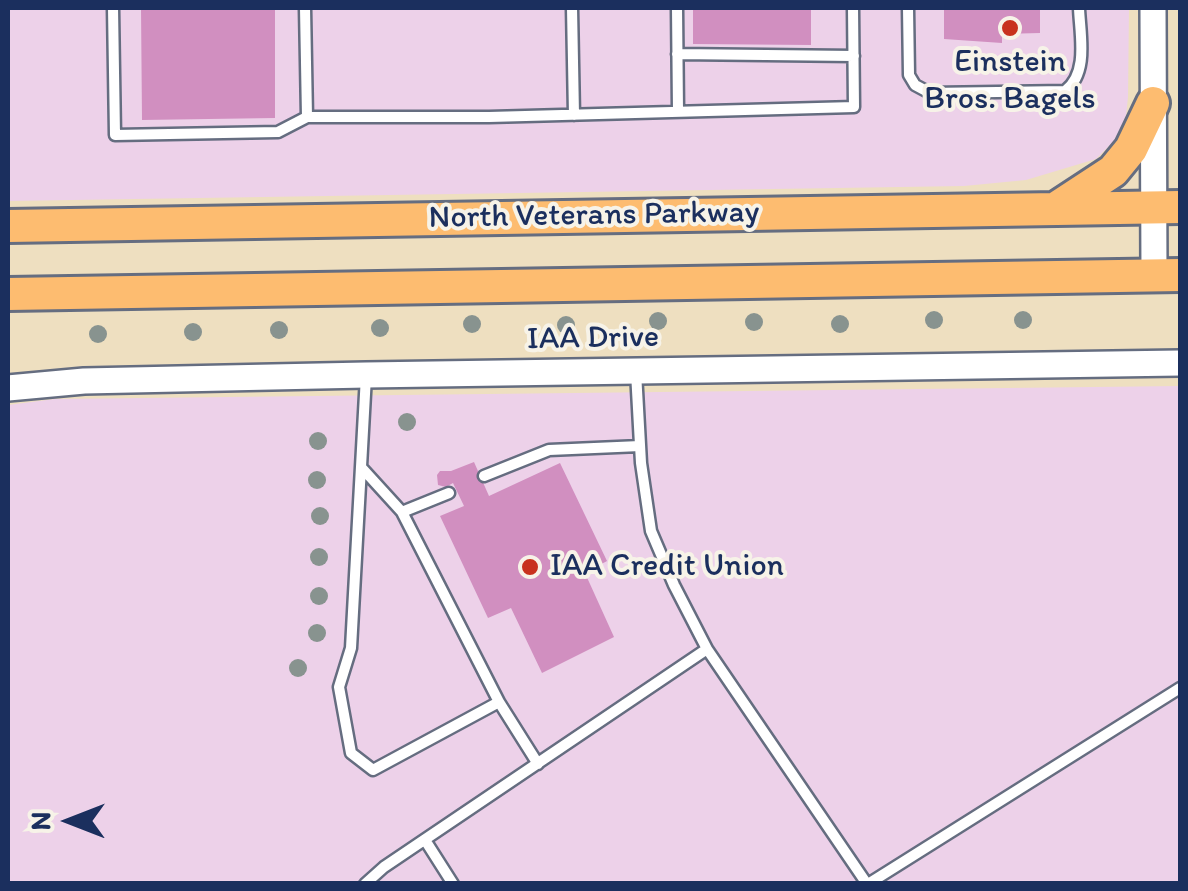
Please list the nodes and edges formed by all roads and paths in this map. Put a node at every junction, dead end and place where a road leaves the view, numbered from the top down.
1 (114, 8) edge
2 (305, 8) edge
3 (572, 8) edge
4 (677, 8) edge
5 (853, 8) edge
6 (908, 8) edge
7 (1079, 8) edge
8 (1153, 8) edge
9 (677, 54) junction
10 (854, 56) junction
11 (1153, 103) junction
12 (678, 111) junction
13 (574, 114) junction
14 (307, 117) junction
15 (1167, 207) edge
16 (1055, 209) junction
17 (8, 226) edge
18 (1167, 275) edge
19 (8, 294) edge
20 (1180, 363) edge
21 (636, 371) junction
22 (366, 375) junction
23 (8, 388) edge
24 (640, 446) junction
25 (361, 468) junction
26 (484, 476) dead end
27 (449, 492) dead end
28 (402, 512) junction
29 (707, 649) junction
30 (1180, 688) edge
31 (499, 702) junction
32 (538, 764) junction
33 (425, 840) junction
34 (365, 884) edge
35 (453, 884) edge
36 (867, 884) edge

1 - 14 lane
2 - 14 lane
3 - 13 lane
4 - 9 lane
5 - 10 lane
6 - 7 lane
8 - 11 street
9 - 10 lane
9 - 12 lane
10 - 12 lane
11 - 15 street
11 - 16 highway
12 - 13 lane
13 - 14 lane
15 - 16 highway, North Veterans Parkway
15 - 18 street
16 - 17 highway, North Veterans Parkway
18 - 19 highway
20 - 21 street, IAA Drive
21 - 22 street, IAA Drive
21 - 24 lane
22 - 23 street, IAA Drive
22 - 25 lane
24 - 26 lane
24 - 29 lane
25 - 28 lane
25 - 31 lane
27 - 28 lane
28 - 31 lane
29 - 32 lane
29 - 36 lane
30 - 36 lane
31 - 32 lane
32 - 33 lane
33 - 34 lane
33 - 35 lane

